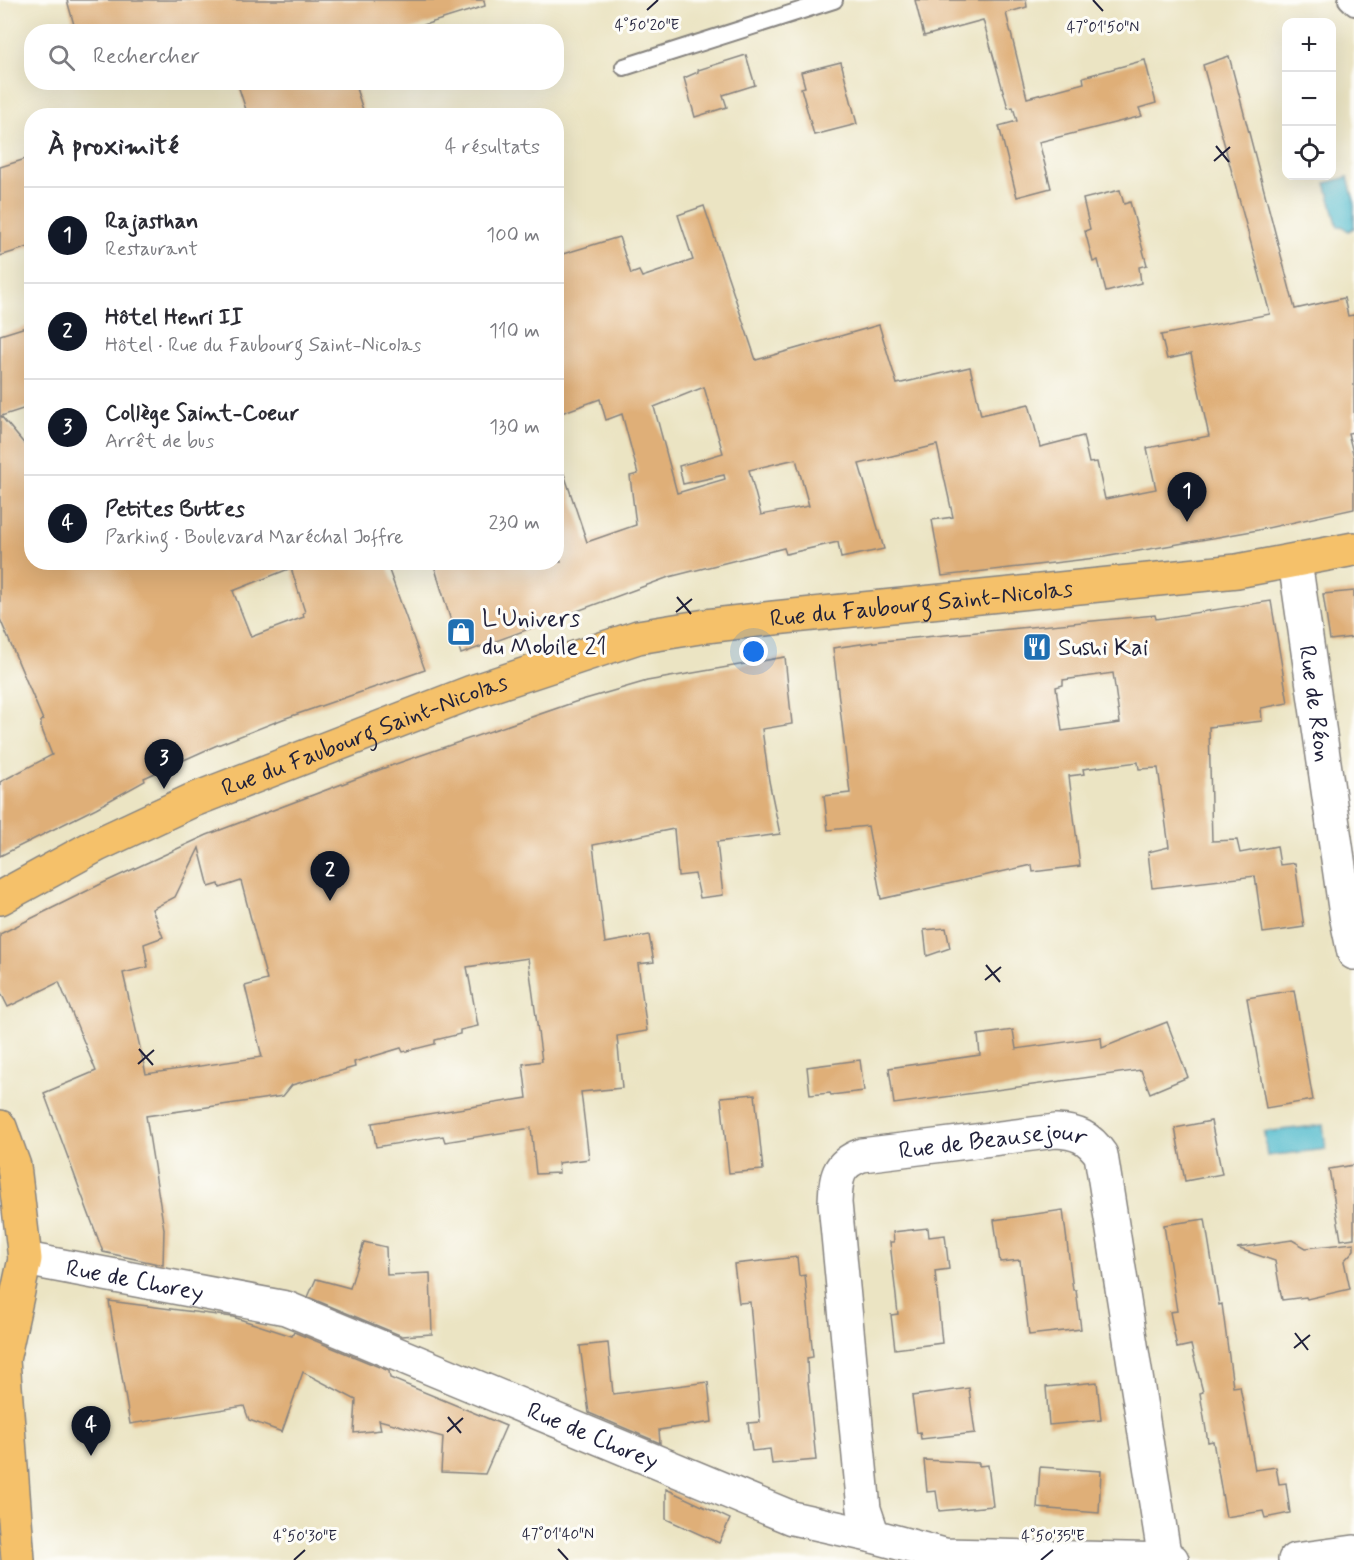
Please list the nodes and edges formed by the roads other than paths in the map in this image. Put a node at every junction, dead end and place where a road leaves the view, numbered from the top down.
1 (834, 0) edge
2 (1347, 0) edge
3 (1354, 7) edge
4 (624, 66) dead end
5 (1354, 549) edge
6 (1295, 561) junction
7 (0, 898) edge
8 (1354, 952) edge
9 (0, 1127) edge
10 (25, 1259) junction
11 (873, 1536) junction
12 (1354, 1552) edge
13 (18, 1560) edge
14 (1165, 1560) edge
15 (1172, 1560) edge
16 (1295, 1560) edge

1 - 4 lane
2 - 3 lane
5 - 6 main road, Rue du Faubourg Saint-Nicolas
6 - 7 main road, Rue du Faubourg Saint-Nicolas
6 - 8 street, Rue de Réon
9 - 10 main road
10 - 11 street, Rue de Chorey
10 - 13 main road
11 - 14 street, Rue de Chorey
11 - 14 street, Rue de Beausejour
12 - 16 street
14 - 15 street, Rue de Chorey

